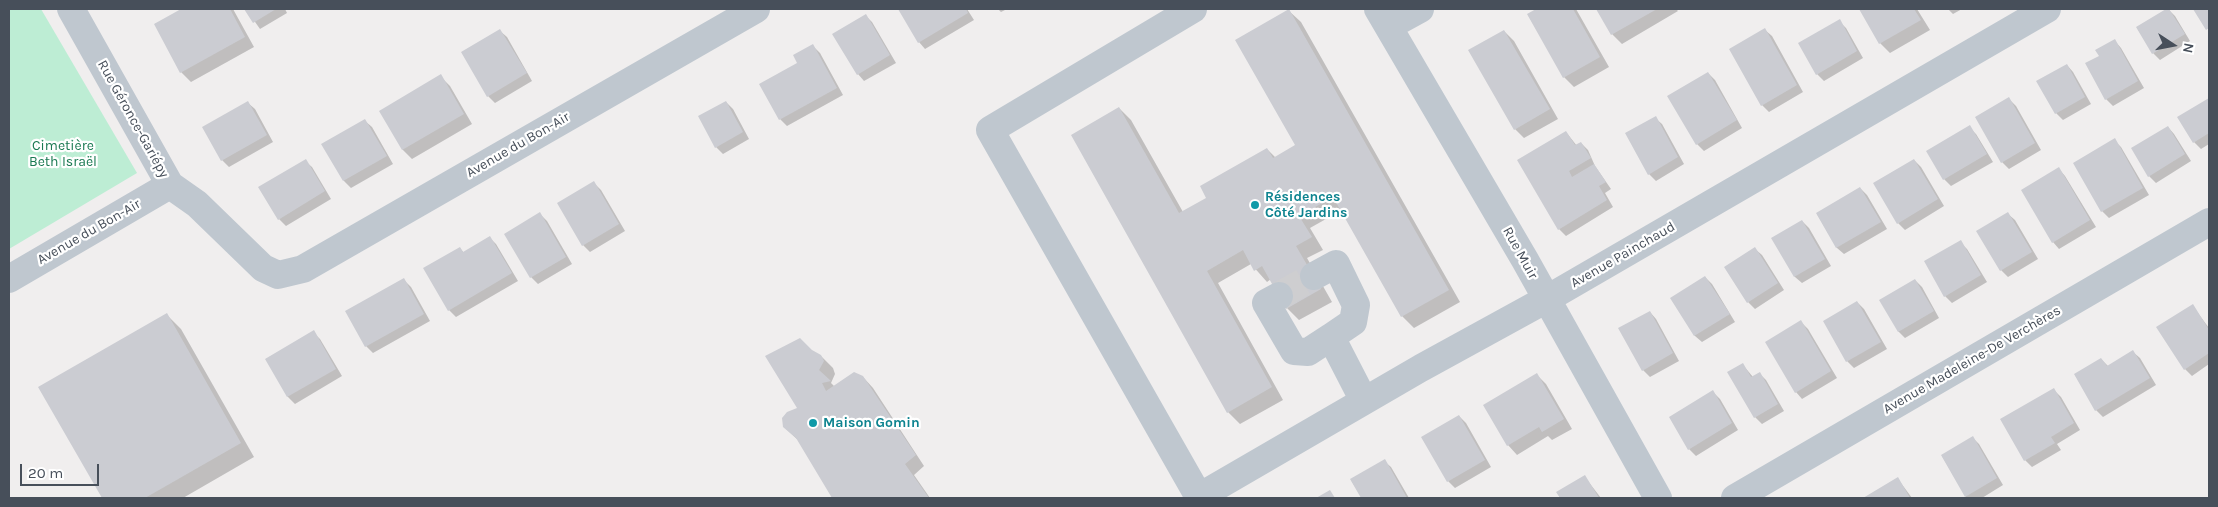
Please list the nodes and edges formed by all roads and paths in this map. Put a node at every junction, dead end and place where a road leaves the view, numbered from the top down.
1 (71, 9) edge
2 (756, 9) edge
3 (1193, 9) edge
4 (1420, 9) edge
5 (2048, 9) edge
6 (1384, 17) edge
7 (170, 185) junction
8 (2209, 222) edge
9 (278, 275) joint
10 (1314, 276) tunnel mouth
11 (9, 280) edge
12 (1279, 296) tunnel mouth
13 (1545, 300) junction
14 (1331, 336) junction
15 (1364, 401) junction
16 (1198, 498) edge
17 (1658, 498) edge
18 (1735, 498) edge

1 - 7 street, Rue Géronce-Gariépy
2 - 9 street, Avenue du Bon-Air
3 - 16 street
4 - 6 street
5 - 13 street, Avenue Painchaud
6 - 13 street, Rue Muir
7 - 9 street, Rue Géronce-Gariépy
7 - 11 street, Avenue du Bon-Air
8 - 18 street, Avenue Madeleine-De Verchères
10 - 14 street
12 - 14 street
13 - 15 street, Avenue Painchaud
13 - 17 street, Rue Muir
14 - 15 street
15 - 16 street, Avenue Painchaud

